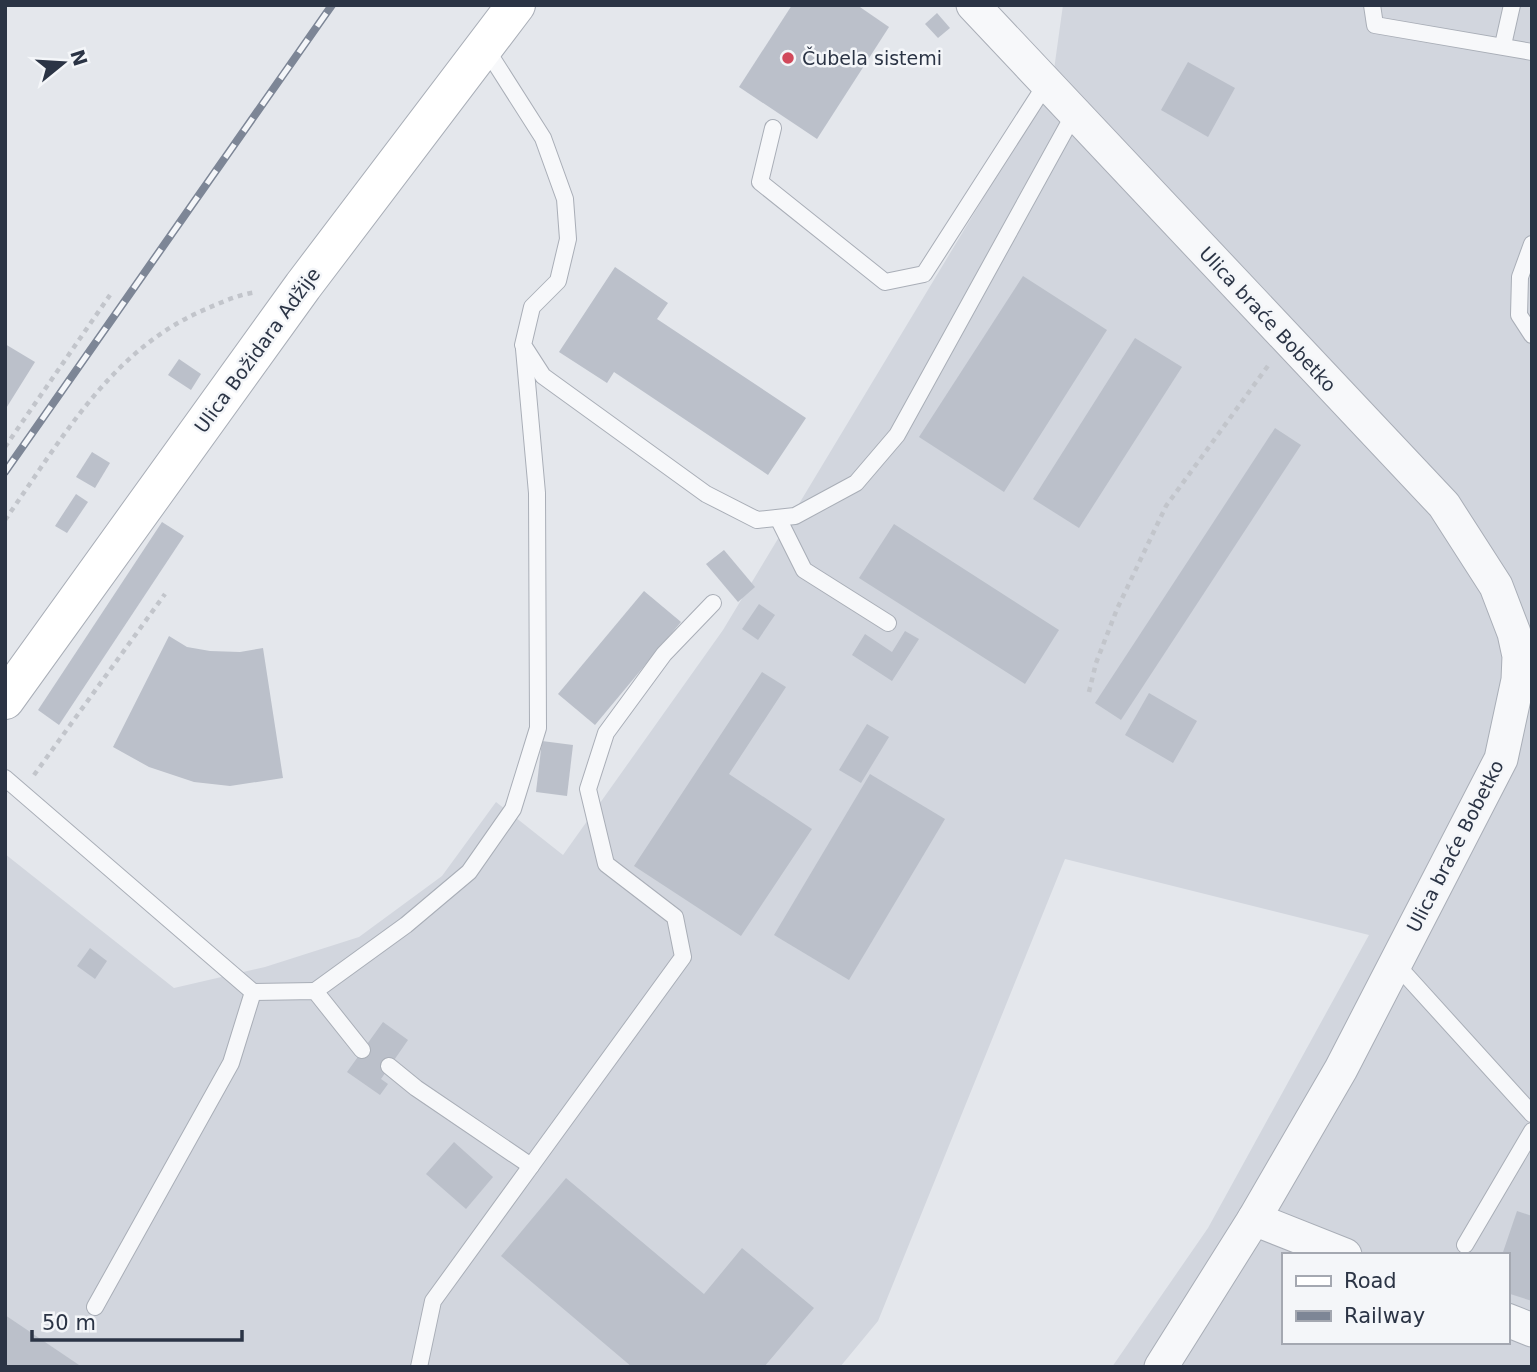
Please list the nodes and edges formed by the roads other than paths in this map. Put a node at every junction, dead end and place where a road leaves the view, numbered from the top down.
1 (516, 5) edge
2 (973, 5) edge
3 (1372, 5) edge
4 (1512, 5) edge
5 (1503, 45) junction
6 (485, 47) junction
7 (1532, 52) edge
8 (1046, 84) junction
9 (1074, 114) junction
10 (773, 128) dead end
11 (1532, 244) edge
12 (1532, 335) edge
13 (523, 345) junction
14 (778, 518) junction
15 (712, 603) dead end
16 (888, 623) dead end
17 (5, 700) edge
18 (5, 778) edge
19 (1395, 963) junction
20 (314, 990) junction
21 (253, 992) junction
22 (362, 1050) dead end
23 (389, 1066) dead end
24 (1532, 1114) edge
25 (1532, 1131) edge
26 (531, 1166) junction
27 (1254, 1219) junction
28 (1465, 1245) dead end
29 (1340, 1253) edge
30 (95, 1307) dead end
31 (1509, 1321) edge
32 (1532, 1330) edge
33 (419, 1367) edge
34 (1161, 1367) edge

1 - 6 main road, Ulica Božidara Adžije
2 - 8 street, Ulica braće Bobetko
3 - 5 lane
4 - 5 lane
5 - 7 lane
6 - 13 lane
6 - 17 main road, Ulica Božidara Adžije
8 - 9 street, Ulica braće Bobetko
8 - 10 lane
9 - 14 lane
9 - 19 street, Ulica braće Bobetko
11 - 12 lane
13 - 14 lane
13 - 20 lane
14 - 16 lane
15 - 26 lane
18 - 21 lane
19 - 24 lane
19 - 27 street, Ulica braće Bobetko
20 - 21 lane
20 - 22 lane
21 - 30 lane
23 - 26 lane
25 - 28 lane
26 - 33 lane
27 - 29 street
27 - 34 street, Ulica braće Bobetko
31 - 32 street

